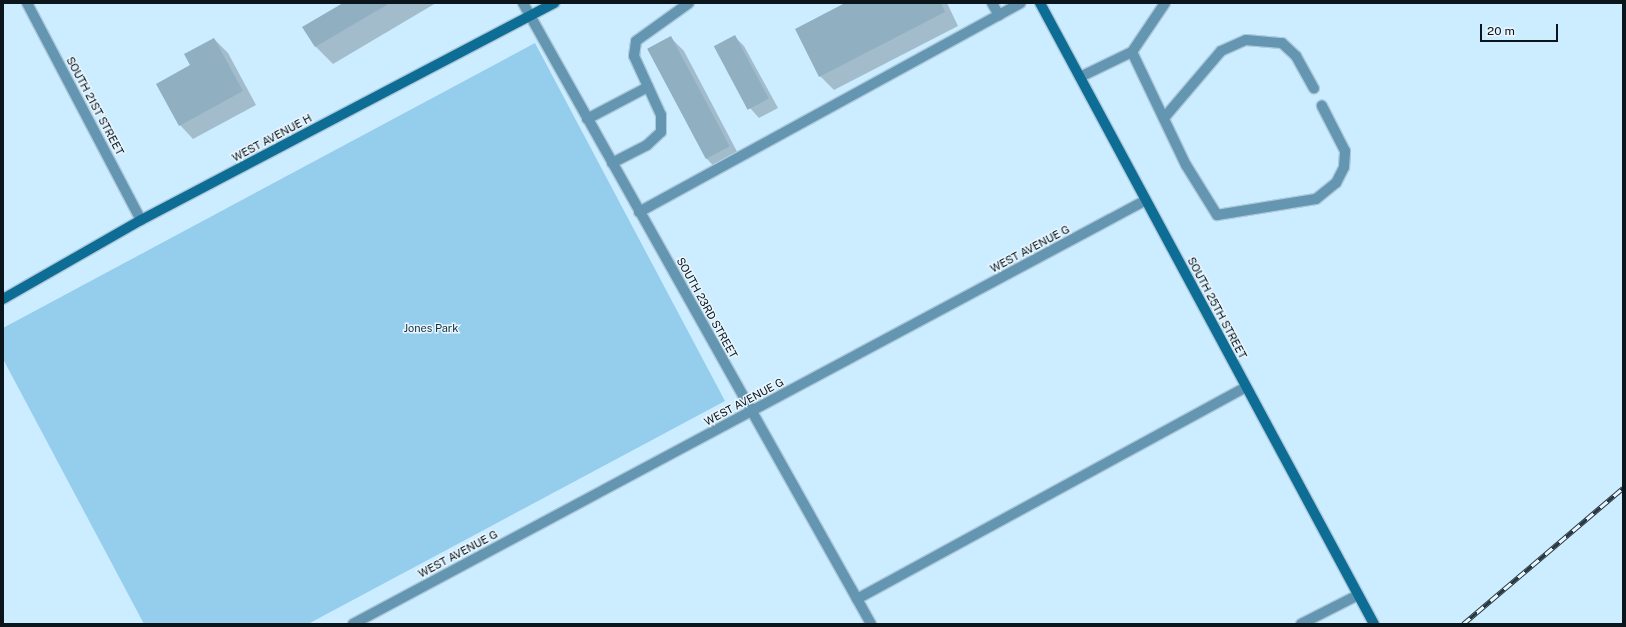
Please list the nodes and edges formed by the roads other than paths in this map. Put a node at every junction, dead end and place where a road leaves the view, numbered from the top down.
1 (27, 3) edge
2 (523, 3) edge
3 (555, 3) edge
4 (689, 3) edge
5 (992, 3) edge
6 (1020, 3) edge
7 (1040, 3) edge
8 (1165, 3) edge
9 (999, 15) junction
10 (530, 17) junction
11 (1132, 52) junction
12 (1080, 77) junction
13 (648, 87) junction
14 (1314, 88) dead end
15 (1322, 106) dead end
16 (1164, 118) junction
17 (587, 119) junction
18 (612, 163) junction
19 (1146, 200) junction
20 (639, 212) junction
21 (141, 220) junction
22 (3, 299) edge
23 (1246, 387) junction
24 (751, 411) junction
25 (1358, 595) junction
26 (857, 599) junction
27 (353, 624) edge
28 (871, 624) edge
29 (1301, 624) edge
30 (1374, 624) edge

1 - 21 street, SOUTH 21ST STREET
2 - 10 street, SOUTH 23RD STREET
3 - 10 street, WEST AVENUE H
4 - 13 street
5 - 9 street
6 - 9 street
7 - 12 street, SOUTH 25TH STREET
8 - 11 street
9 - 20 street
10 - 17 street, SOUTH 23RD STREET
10 - 21 street, WEST AVENUE H
11 - 12 street
11 - 16 street
12 - 19 street, SOUTH 25TH STREET
13 - 17 street
13 - 18 street
14 - 16 street
15 - 16 street
17 - 18 street, SOUTH 23RD STREET
18 - 20 street, SOUTH 23RD STREET
19 - 23 street, SOUTH 25TH STREET
19 - 24 street, WEST AVENUE G
20 - 24 street, SOUTH 23RD STREET
21 - 22 street, WEST AVENUE H
23 - 25 street, SOUTH 25TH STREET
23 - 26 street
24 - 26 street, SOUTH 23RD STREET
24 - 27 street, WEST AVENUE G
25 - 29 street
25 - 30 street, SOUTH 25TH STREET
26 - 28 street, SOUTH 23RD STREET

